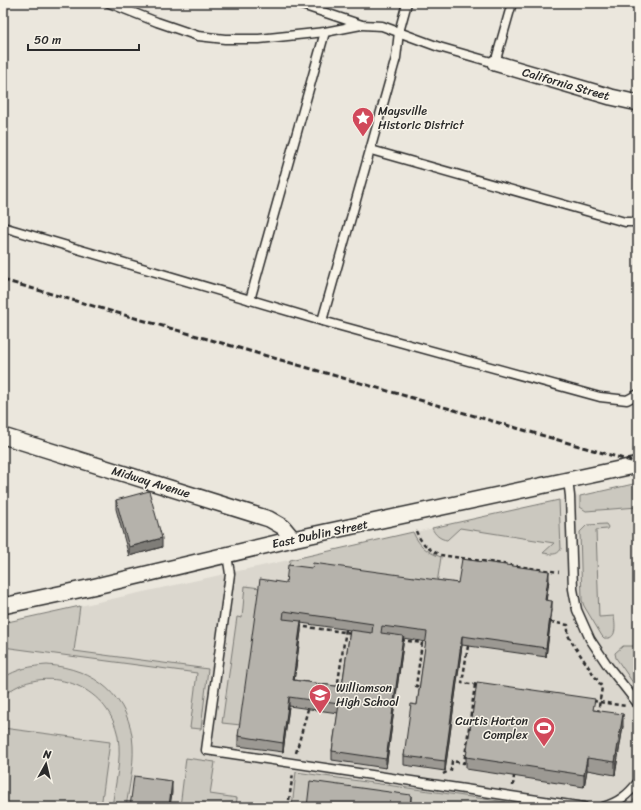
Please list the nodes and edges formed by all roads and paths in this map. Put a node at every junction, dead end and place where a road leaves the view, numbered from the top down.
1 (109, 3) edge
2 (407, 3) edge
3 (512, 3) edge
4 (299, 4) edge
5 (362, 25) junction
6 (324, 32) junction
7 (399, 32) junction
8 (495, 63) junction
9 (638, 103) edge
10 (370, 150) junction
11 (638, 222) edge
12 (3, 228) edge
13 (250, 300) junction
14 (322, 321) junction
15 (637, 396) edge
16 (3, 436) edge
17 (638, 465) edge
18 (568, 480) junction
19 (416, 531) dead end
20 (293, 539) junction
21 (226, 556) junction
22 (559, 572) dead end
23 (3, 606) edge
24 (551, 622) edge
25 (291, 625) edge
26 (346, 631) junction
27 (353, 634) edge
28 (399, 640) edge
29 (468, 646) edge
30 (475, 685) junction
31 (483, 686) edge
32 (421, 687) edge
33 (336, 695) edge
34 (592, 701) edge
35 (600, 702) junction
36 (638, 704) edge
37 (626, 706) dead end
38 (598, 716) edge
39 (442, 775) dead end
40 (638, 782) edge
41 (584, 807) edge
42 (603, 807) edge

1 - 6 lane
2 - 7 lane
3 - 8 lane
4 - 5 lane
5 - 6 lane
5 - 7 lane
6 - 13 lane
7 - 8 lane
7 - 10 lane
8 - 9 street, California Street
10 - 11 lane
10 - 14 lane
12 - 13 lane
13 - 14 lane
14 - 15 lane
16 - 20 street, Midway Avenue
17 - 18 street, East Dublin Street
18 - 20 street, East Dublin Street
18 - 36 lane
19 - 22 path
20 - 21 street, East Dublin Street
21 - 23 street, East Dublin Street
21 - 41 lane
24 - 35 path
25 - 26 path
26 - 27 path
26 - 33 path
28 - 32 path
29 - 30 path
30 - 31 path
30 - 39 path
34 - 35 path
35 - 37 path
35 - 38 path
40 - 42 lane

